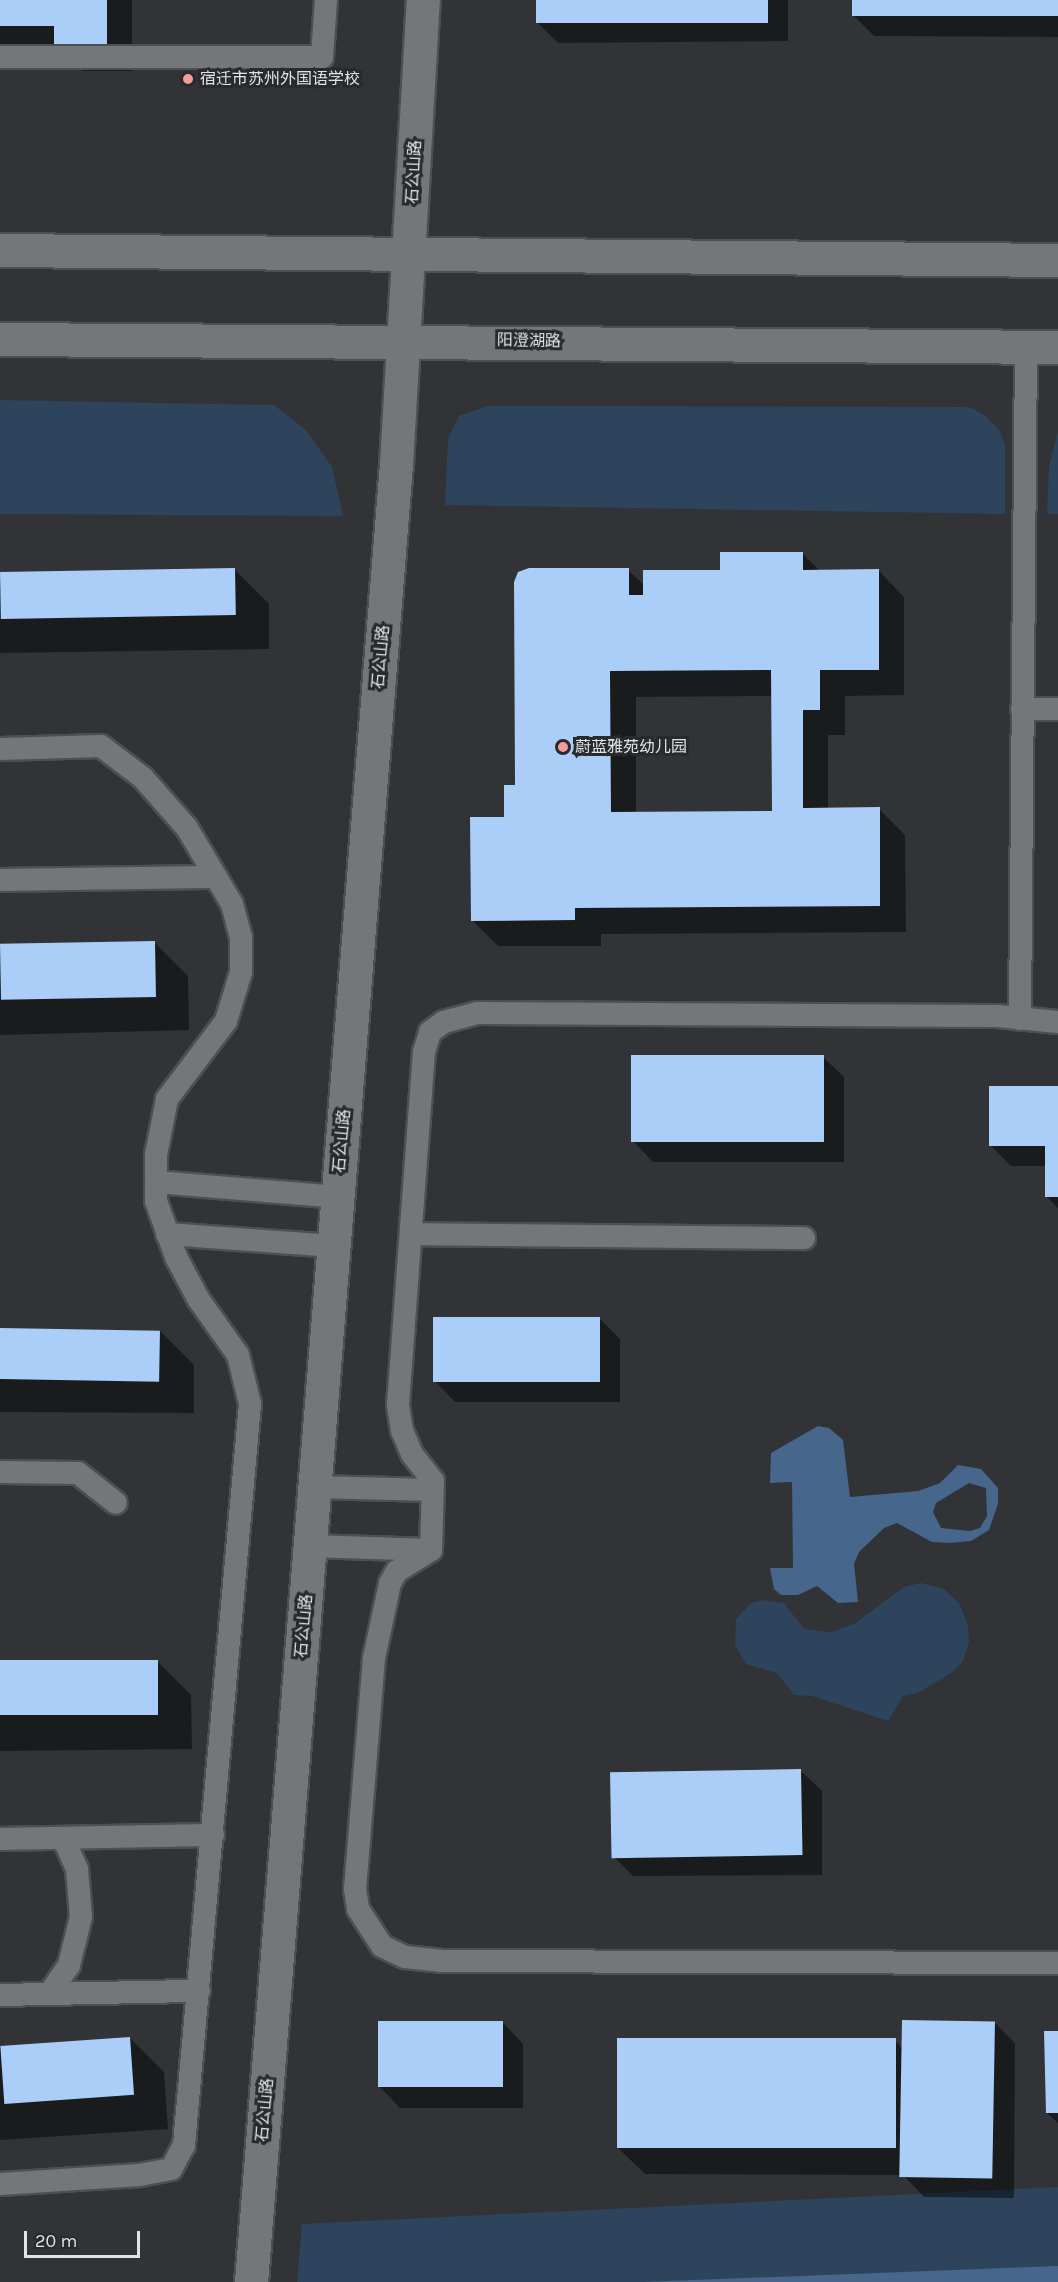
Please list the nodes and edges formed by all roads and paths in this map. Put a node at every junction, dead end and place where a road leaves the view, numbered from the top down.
1 (326, 0) edge
2 (423, 0) edge
3 (0, 57) edge
4 (0, 250) edge
5 (410, 253) junction
6 (1058, 260) edge
7 (0, 339) edge
8 (404, 339) junction
9 (1042, 346) edge
10 (1022, 709) junction
11 (1058, 709) edge
12 (0, 749) edge
13 (216, 877) junction
14 (0, 880) edge
15 (1020, 1019) junction
16 (1058, 1022) edge
17 (156, 1182) junction
18 (338, 1197) junction
19 (167, 1233) junction
20 (411, 1233) junction
21 (804, 1238) dead end
22 (334, 1246) junction
23 (0, 1472) edge
24 (315, 1487) junction
25 (432, 1490) junction
26 (116, 1503) dead end
27 (310, 1546) junction
28 (431, 1550) junction
29 (213, 1834) junction
30 (63, 1838) junction
31 (0, 1839) edge
32 (1058, 1964) edge
33 (199, 1991) junction
34 (49, 1994) junction
35 (0, 1995) edge
36 (0, 2184) edge
37 (251, 2282) edge

1 - 3 lane
2 - 5 street, 石公山路
4 - 5 street
5 - 6 street
5 - 8 street, 石公山路
7 - 8 street, 阳澄湖路
8 - 9 street, 阳澄湖路
8 - 18 street, 石公山路
9 - 10 lane
10 - 11 lane
10 - 15 lane
12 - 13 lane
13 - 14 lane
13 - 17 lane
15 - 16 lane
15 - 20 lane
17 - 18 lane
17 - 19 lane
18 - 22 street, 石公山路
19 - 22 lane
19 - 29 lane
20 - 21 lane
20 - 25 lane
22 - 24 street, 石公山路
23 - 26 lane
24 - 25 lane
24 - 27 street, 石公山路
25 - 28 lane
27 - 28 lane
27 - 37 street, 石公山路
28 - 32 lane
29 - 30 lane
29 - 33 lane
30 - 31 lane
30 - 34 lane
33 - 34 lane
33 - 36 lane
34 - 35 lane

